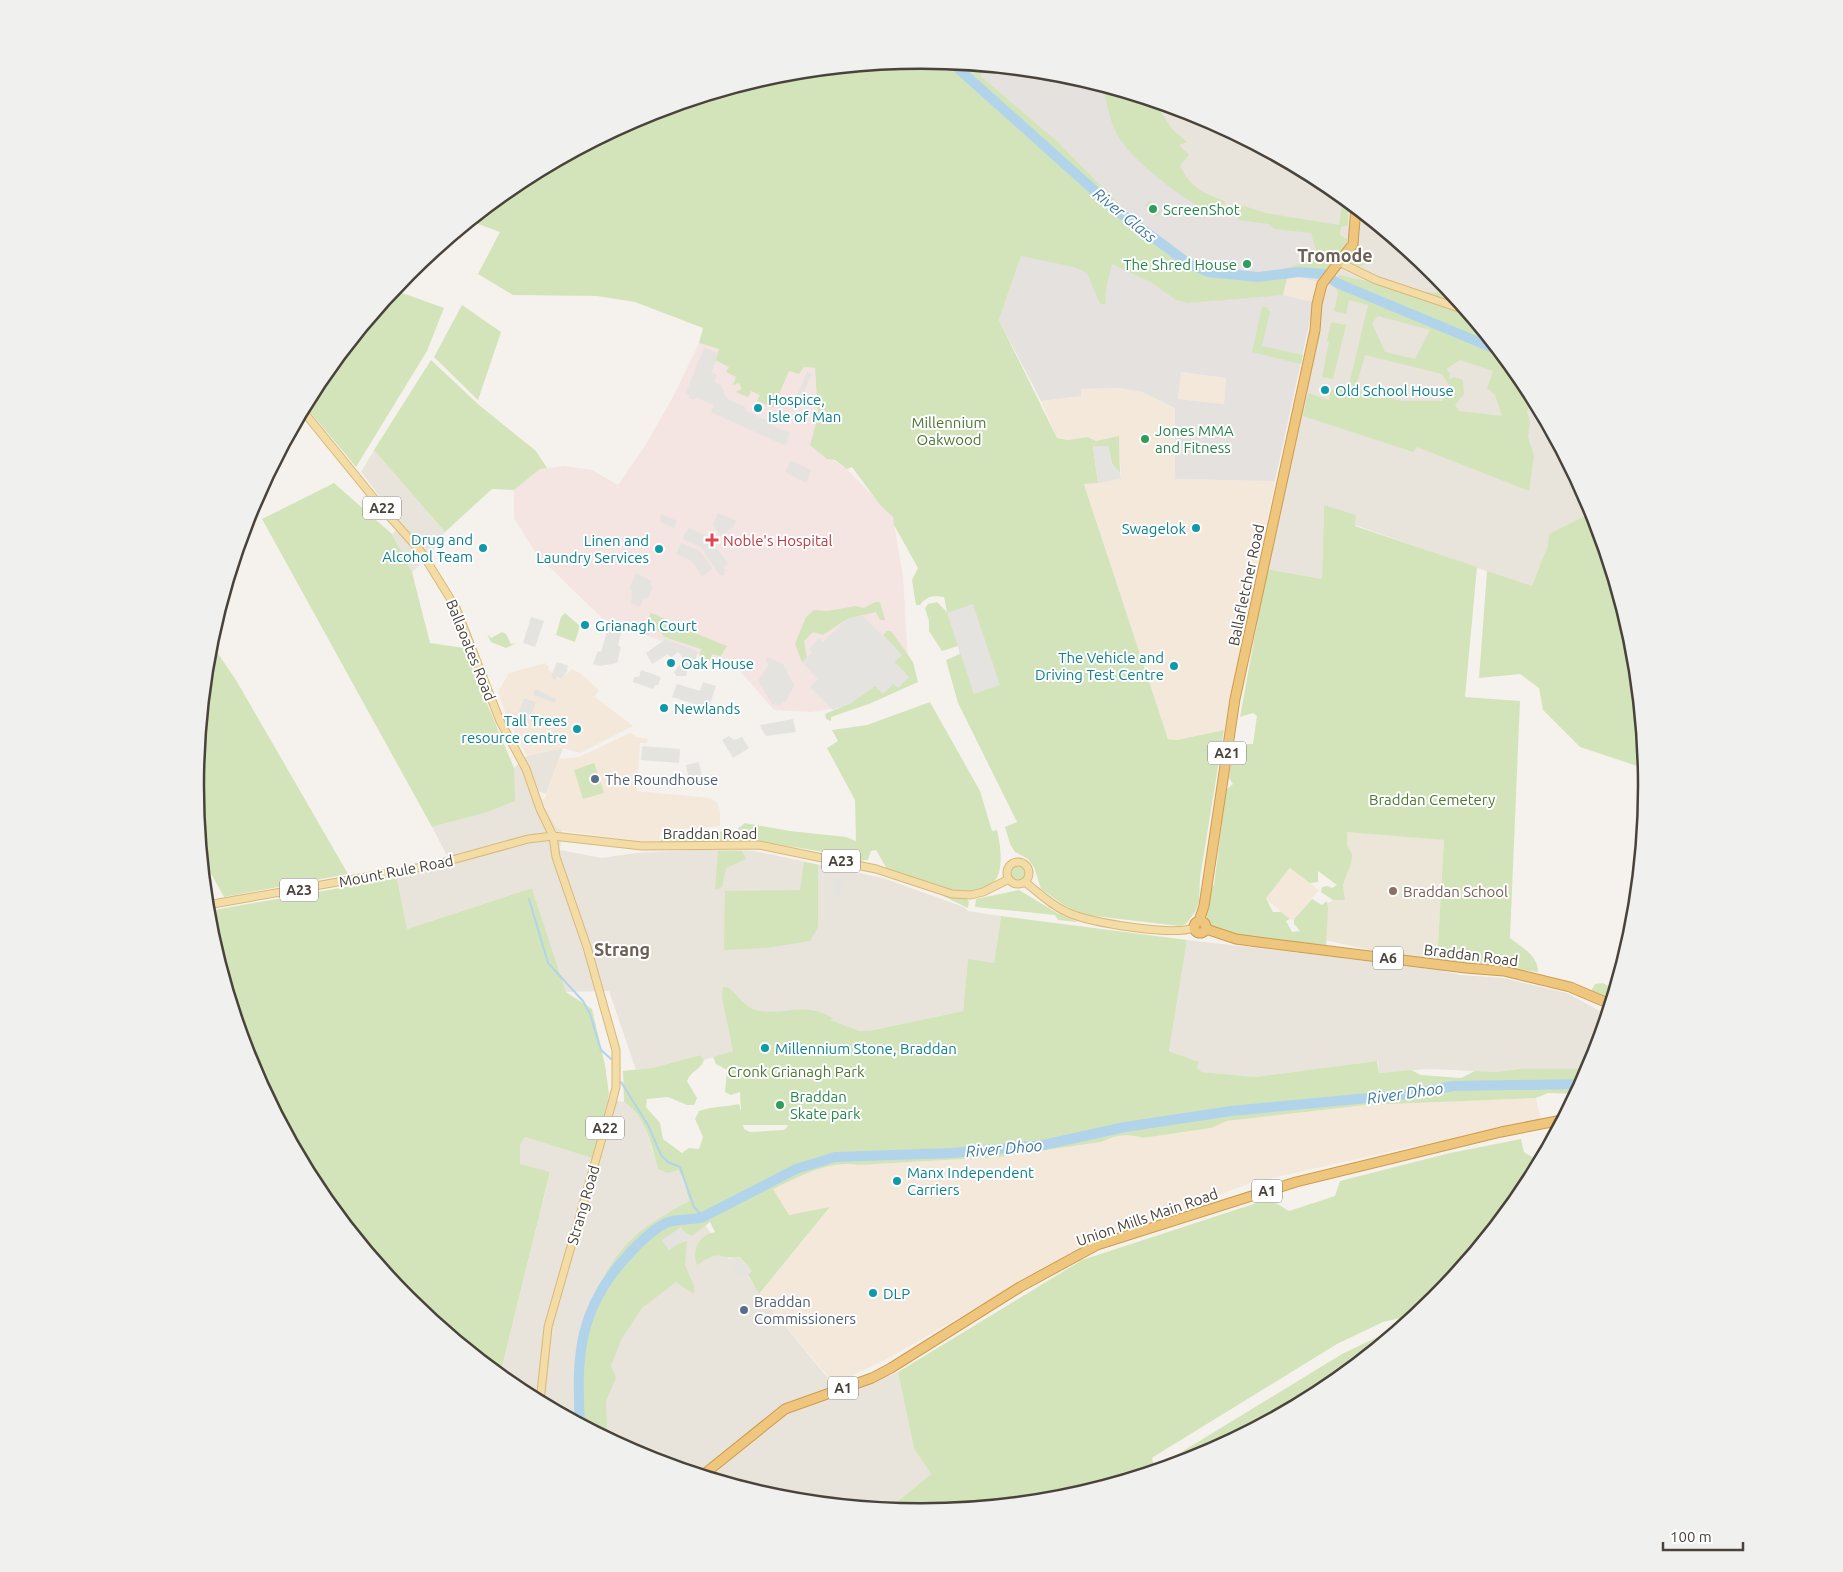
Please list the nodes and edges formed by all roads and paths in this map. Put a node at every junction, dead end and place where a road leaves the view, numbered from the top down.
1 (1356, 215) edge
2 (1340, 263) junction
3 (1455, 307) edge
4 (307, 415) edge
5 (553, 836) junction
6 (1009, 879) junction
7 (1025, 882) junction
8 (214, 904) edge
9 (1197, 925) junction
10 (1605, 1002) edge
11 (1555, 1121) edge
12 (541, 1393) edge
13 (709, 1470) edge

1 - 2 highway, A21
2 - 3 main road
2 - 9 highway, Ballafletcher Road / A21
4 - 5 main road, Ballaoates Road / A22
5 - 6 main road, Braddan Road / A23
5 - 8 main road, Mount Rule Road / A23
5 - 12 main road, Strang Road / A22
6 - 7 main road
6 - 7 main road
7 - 9 main road
9 - 10 highway, Braddan Road / A6
11 - 13 highway, Union Mills Main Road / A1

